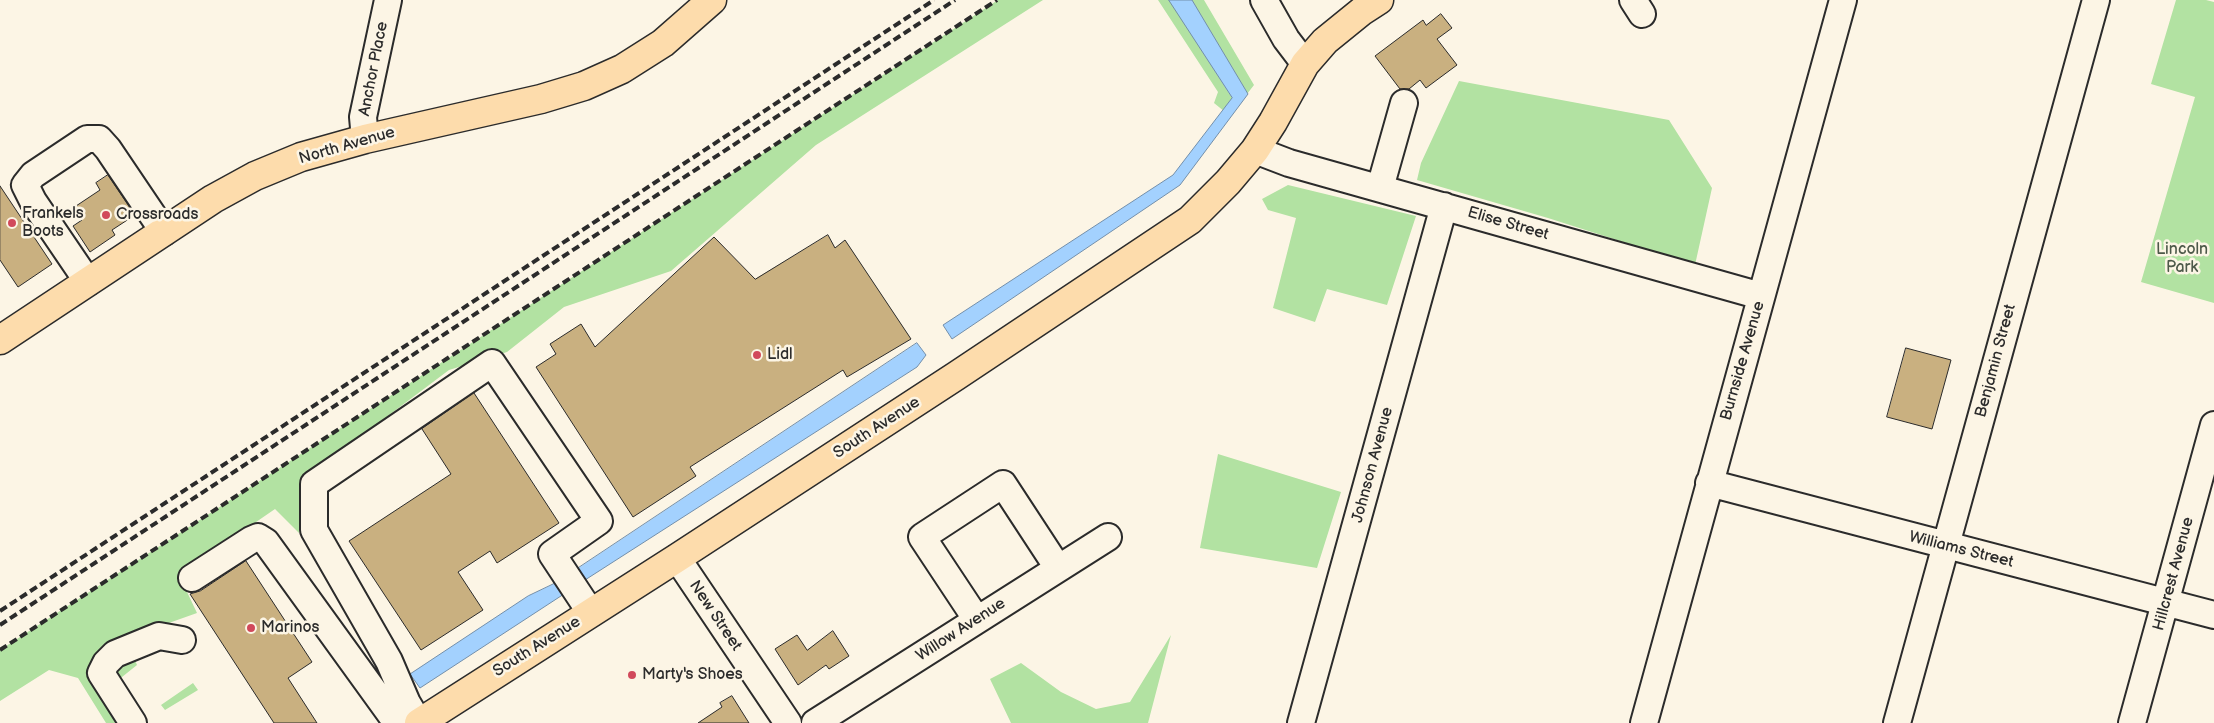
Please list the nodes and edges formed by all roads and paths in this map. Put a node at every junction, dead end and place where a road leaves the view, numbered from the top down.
1 (388, 0) edge
2 (712, 0) edge
3 (1264, 0) edge
4 (1379, 0) edge
5 (1843, 0) edge
6 (2096, 0) edge
7 (1298, 75) junction
8 (1404, 104) dead end
9 (365, 139) junction
10 (1255, 150) junction
11 (1380, 188) junction
12 (1444, 206) junction
13 (164, 232) junction
14 (88, 282) junction
15 (1761, 296) junction
16 (2, 334) edge
17 (2214, 425) edge
18 (1709, 483) junction
19 (1108, 536) dead end
20 (1945, 546) junction
21 (676, 558) junction
22 (1058, 568) junction
23 (192, 578) dead end
24 (2166, 602) junction
25 (591, 613) junction
26 (2214, 615) edge
27 (977, 620) junction
28 (182, 640) dead end
29 (133, 723) edge
30 (397, 723) edge
31 (419, 723) edge
32 (788, 723) edge
33 (815, 723) edge
34 (1302, 723) edge
35 (1644, 723) edge
36 (1897, 723) edge
37 (2132, 723) edge

1 - 9 street, Anchor Place
2 - 9 main road, North Avenue
3 - 7 street
4 - 7 main road, South Avenue
5 - 15 street, Burnside Avenue
6 - 20 street, Benjamin Street
7 - 10 main road, South Avenue
8 - 11 street
9 - 13 main road, North Avenue
10 - 11 street, Elise Street
10 - 21 main road, South Avenue
11 - 12 street, Elise Street
12 - 15 street, Elise Street
12 - 34 street, Johnson Avenue
13 - 14 main road, North Avenue
13 - 14 street
14 - 16 main road, North Avenue
15 - 18 street, Burnside Avenue
17 - 24 street, Hillcrest Avenue
18 - 20 street, Williams Street
18 - 35 street, Burnside Avenue
19 - 22 street, Willow Avenue
20 - 24 street, Williams Street
20 - 36 street, Benjamin Street
21 - 25 main road, South Avenue
21 - 32 street, New Street
22 - 27 street, Willow Avenue
22 - 27 street
23 - 30 street
24 - 26 street, Williams Street
24 - 37 street, Hillcrest Avenue
25 - 31 main road, South Avenue
25 - 31 street
27 - 33 street, Willow Avenue
28 - 29 street

